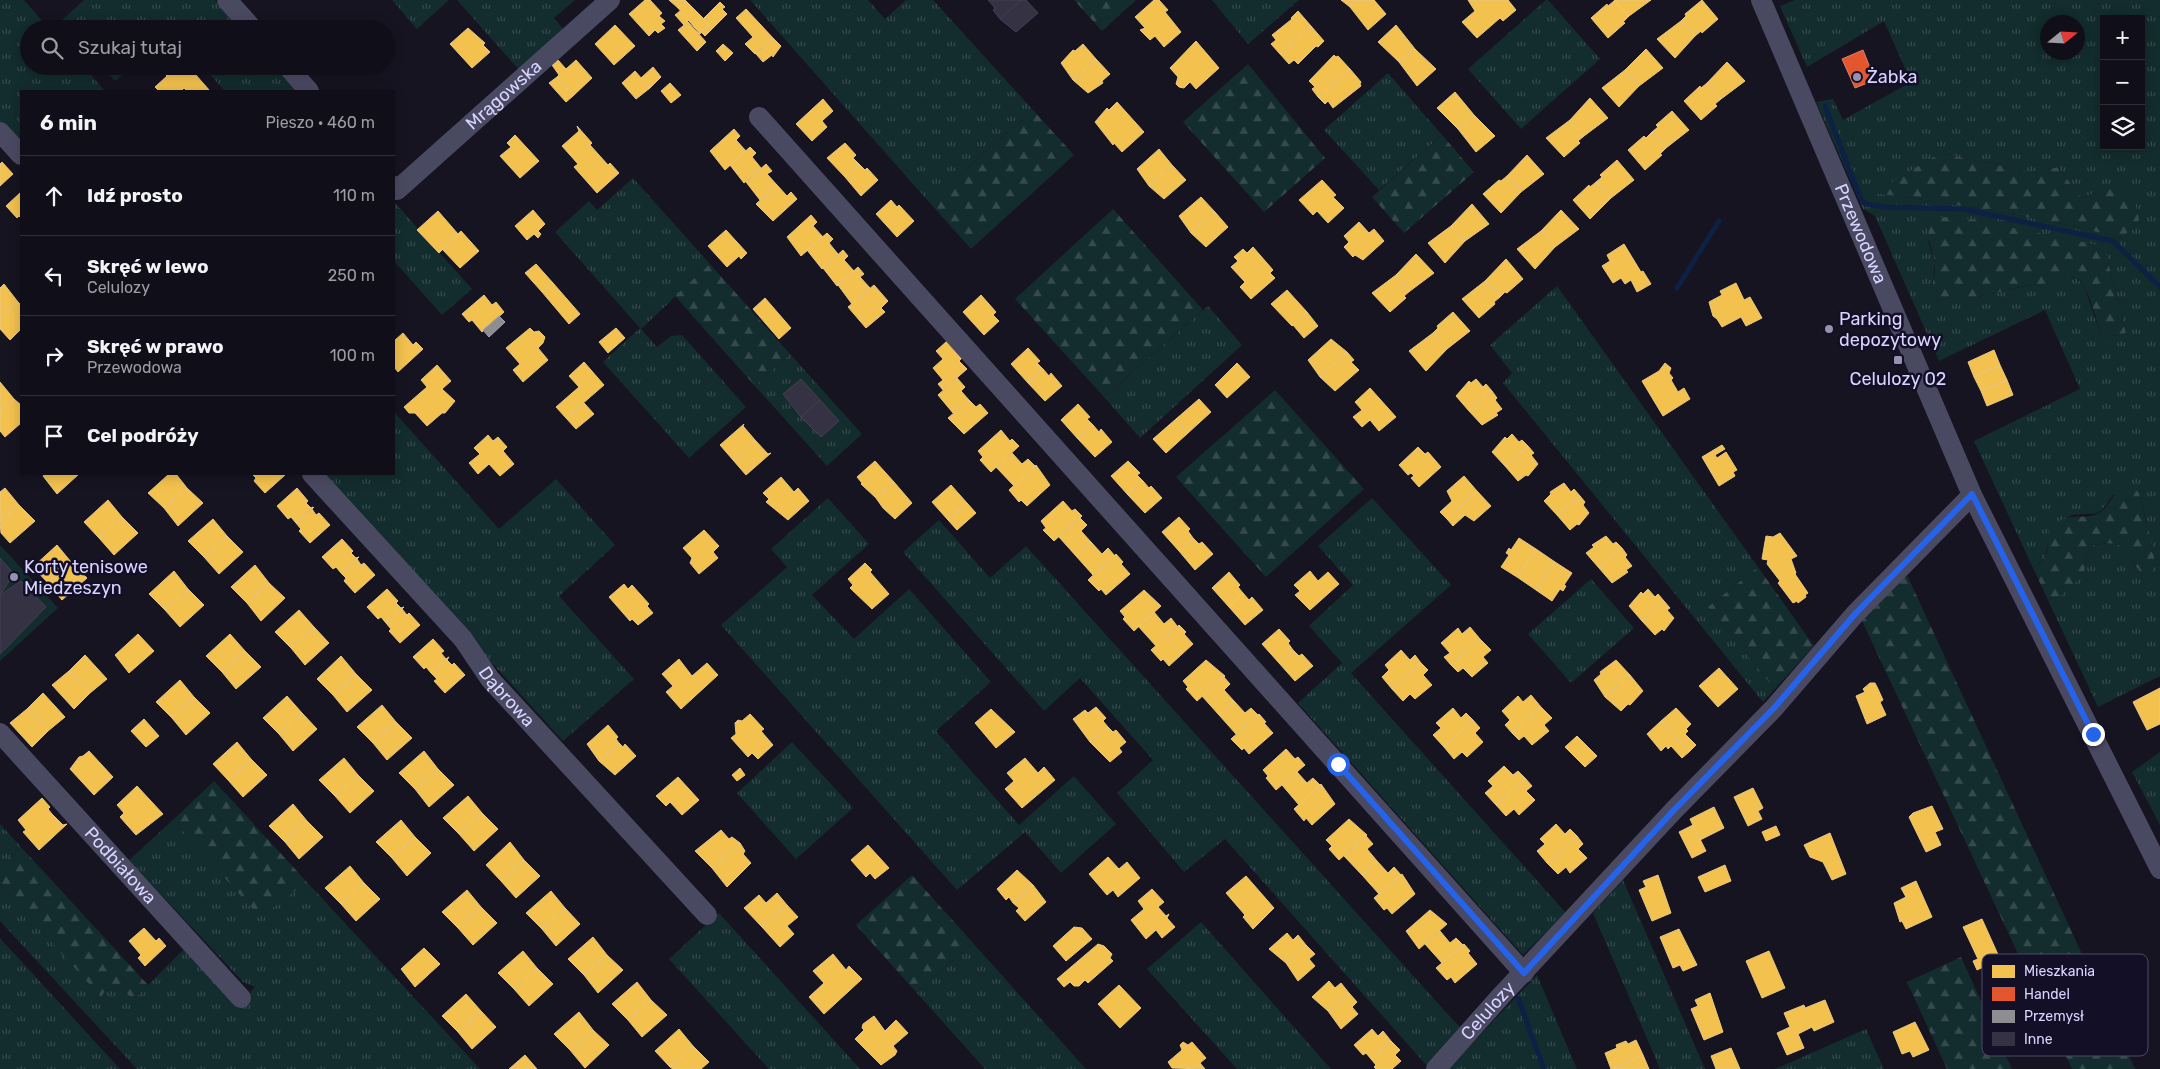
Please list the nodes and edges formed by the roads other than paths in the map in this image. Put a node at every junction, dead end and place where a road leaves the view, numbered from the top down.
1 (227, 0) edge
2 (610, 0) edge
3 (1761, 0) edge
4 (245, 20) edge
5 (294, 75) edge
6 (308, 90) edge
7 (759, 117) dead end
8 (0, 132) edge
9 (20, 154) edge
10 (395, 188) edge
11 (313, 475) edge
12 (1972, 494) junction
13 (0, 733) edge
14 (2160, 869) edge
15 (707, 915) dead end
16 (1519, 978) junction
17 (242, 998) dead end
18 (1436, 1069) edge

1 - 4 street
2 - 10 street, Mrągowska
3 - 12 street, Przewodowa
5 - 6 street
7 - 16 street
8 - 9 street
11 - 15 street, Dąbrowa
12 - 14 street, Przewodowa
12 - 16 street, Celulozy
13 - 17 street, Podbiałowa
16 - 18 street, Celulozy

